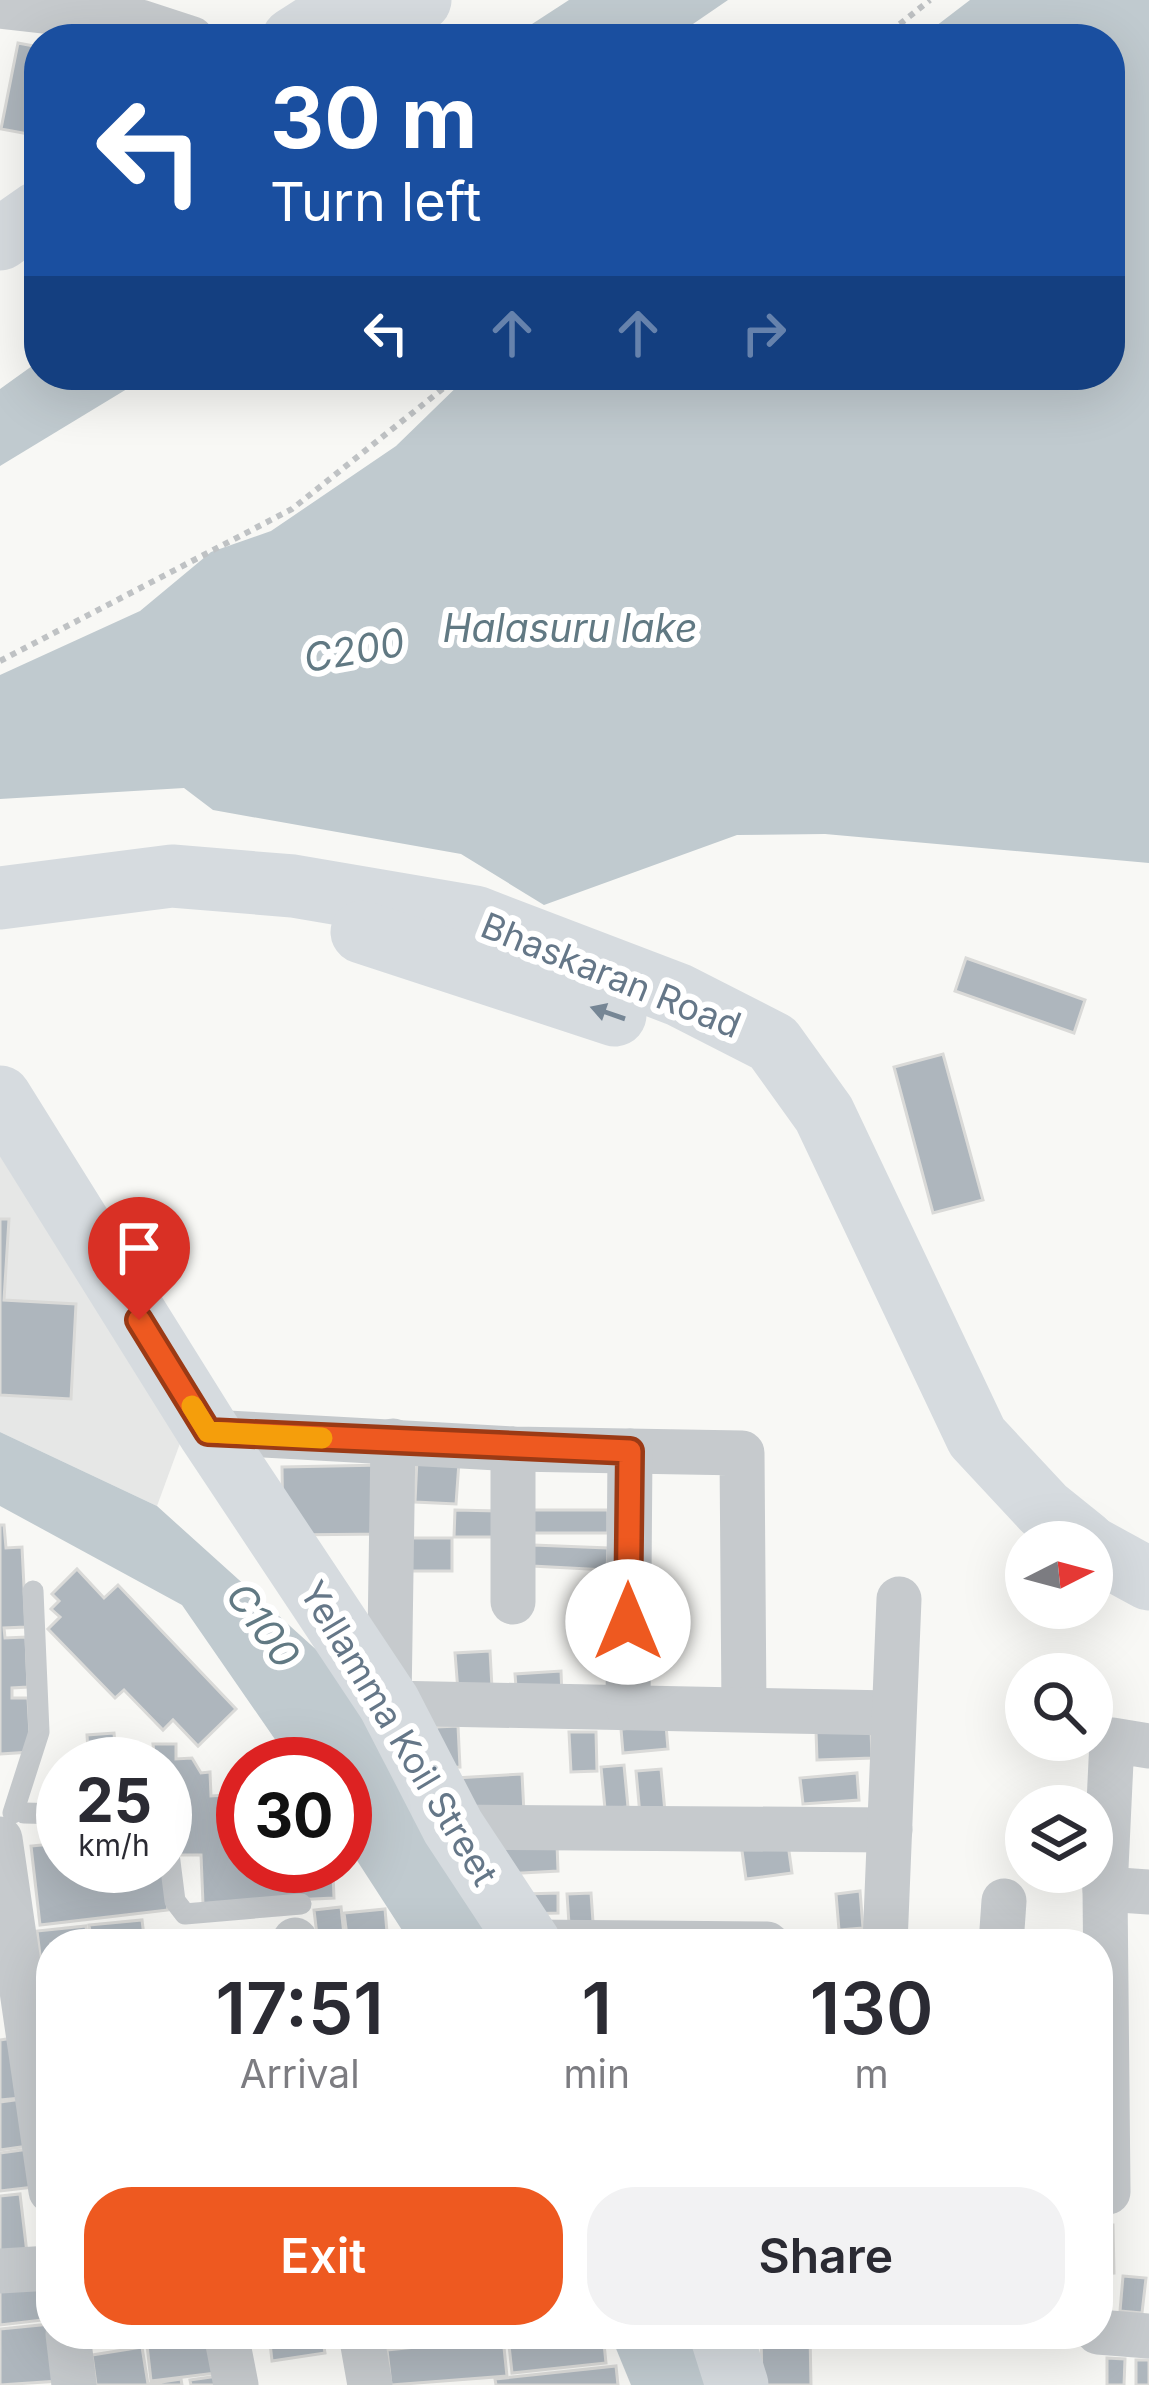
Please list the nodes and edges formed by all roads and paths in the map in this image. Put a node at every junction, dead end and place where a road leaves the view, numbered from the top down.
1 (354, 0) edge
2 (420, 0) edge
3 (930, 0) edge
4 (0, 6) edge
5 (142, 11) edge
6 (316, 24) edge
7 (384, 24) edge
8 (900, 24) edge
9 (441, 390) edge
10 (0, 661) edge
11 (0, 898) edge
12 (0, 930) edge
13 (682, 1018) junction
14 (0, 1096) edge
15 (208, 1432) junction
16 (393, 1441) junction
17 (513, 1449) junction
18 (630, 1451) junction
19 (1012, 1521) edge
20 (1060, 1521) edge
21 (1113, 1559) edge
22 (1149, 1579) edge
23 (33, 1591) dead end
24 (899, 1599) dead end
25 (1113, 1601) edge
26 (513, 1602) dead end
27 (1149, 1620) edge
28 (389, 1703) junction
29 (628, 1707) junction
30 (744, 1709) junction
31 (892, 1713) junction
32 (1149, 1746) edge
33 (20, 1818) edge
34 (453, 1827) junction
35 (890, 1830) junction
36 (1127, 1890) edge
37 (174, 1893) edge
38 (297, 1929) edge
39 (521, 1929) edge
40 (886, 1929) edge
41 (13, 2004) edge
42 (36, 2117) edge
43 (1118, 2193) edge
44 (36, 2269) edge
45 (0, 2271) edge
46 (1113, 2333) edge
47 (1149, 2336) edge
48 (70, 2349) edge
49 (229, 2349) edge
50 (364, 2349) edge
51 (726, 2349) edge
52 (74, 2385) edge
53 (236, 2385) edge
54 (370, 2385) edge
55 (737, 2385) edge

1 - 6 main road
2 - 7 main road
3 - 8 path
4 - 5 street
9 - 10 path
11 - 13 main road, Bhaskaran Road
13 -> 12 main road, Bhaskaran Road
13 - 19 main road, Bhaskaran Road
13 - 20 main road, Bhaskaran Road
14 - 15 main road, Yellamma Koil Street
15 - 16 street
15 - 28 main road, Yellamma Koil Street
16 - 17 street
16 - 28 street
17 - 18 street
17 - 26 street
18 - 29 street
18 - 30 street
21 - 22 main road
23 - 33 lane
24 - 31 street
25 - 27 main road
28 - 29 street
28 - 34 main road, Yellamma Koil Street
29 - 30 street
30 - 31 street
31 - 35 street
32 - 36 street
33 - 41 street
34 - 35 street
34 - 39 main road, Yellamma Koil Street
35 - 40 street
36 - 43 street
37 - 38 lane
41 - 42 street
44 - 45 street
46 - 47 street
48 - 52 street
49 - 53 street
50 - 54 street
51 - 55 main road

